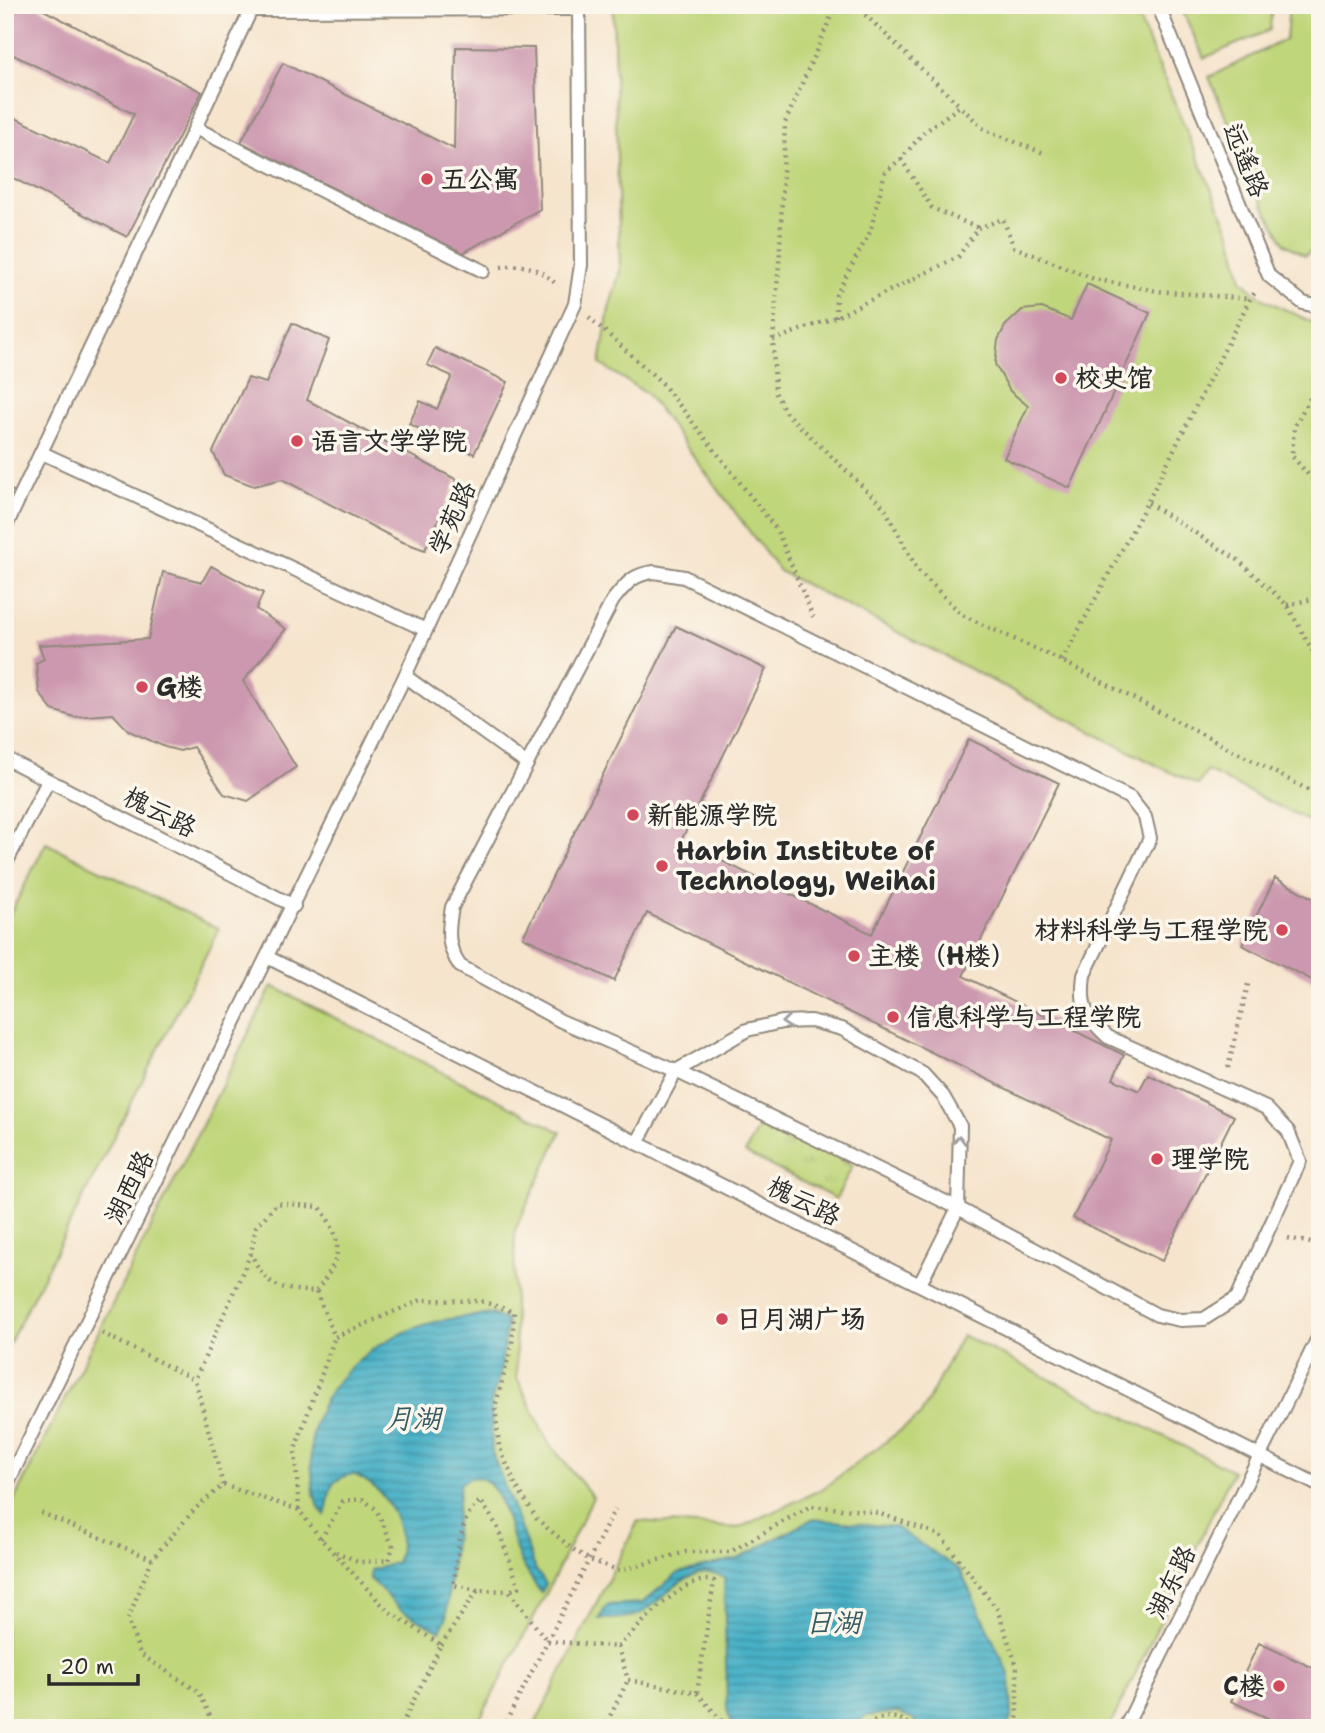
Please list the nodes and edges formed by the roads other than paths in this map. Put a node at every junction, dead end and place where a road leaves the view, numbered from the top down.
1 (1158, 5) edge
2 (579, 7) edge
3 (251, 8) edge
4 (197, 129) junction
5 (483, 271) road end
6 (1320, 307) edge
7 (42, 453) junction
8 (5, 528) edge
9 (426, 630) junction
10 (405, 676) junction
11 (5, 758) edge
12 (527, 764) junction
13 (48, 780) junction
14 (5, 865) edge
15 (294, 906) junction
16 (267, 957) junction
17 (676, 1071) junction
18 (637, 1143) junction
19 (958, 1208) junction
20 (920, 1284) junction
21 (1320, 1334) edge
22 (1258, 1457) junction
23 (1320, 1486) edge
24 (5, 1488) edge
25 (1125, 1728) edge

1 - 6 lane, 远遥路
2 - 3 lane
2 - 9 lane, 学苑路
3 - 4 lane
4 - 5 lane
4 - 7 lane
7 - 8 lane
7 - 9 lane
9 - 10 lane, 学苑路
10 - 12 lane
10 - 15 lane, 学苑路
11 - 13 lane, 槐云路
12 - 17 lane
12 - 19 lane
13 - 14 lane
13 - 15 lane, 槐云路
15 - 16 lane, 湖西路
16 - 18 lane, 槐云路
16 - 24 lane, 湖西路
17 - 18 lane
17 - 19 lane
19 -> 17 lane
18 - 20 lane, 槐云路
19 - 20 lane
20 - 22 lane, 槐云路
21 - 22 lane
22 - 23 lane, 槐云路
22 - 25 lane, 湖东路

